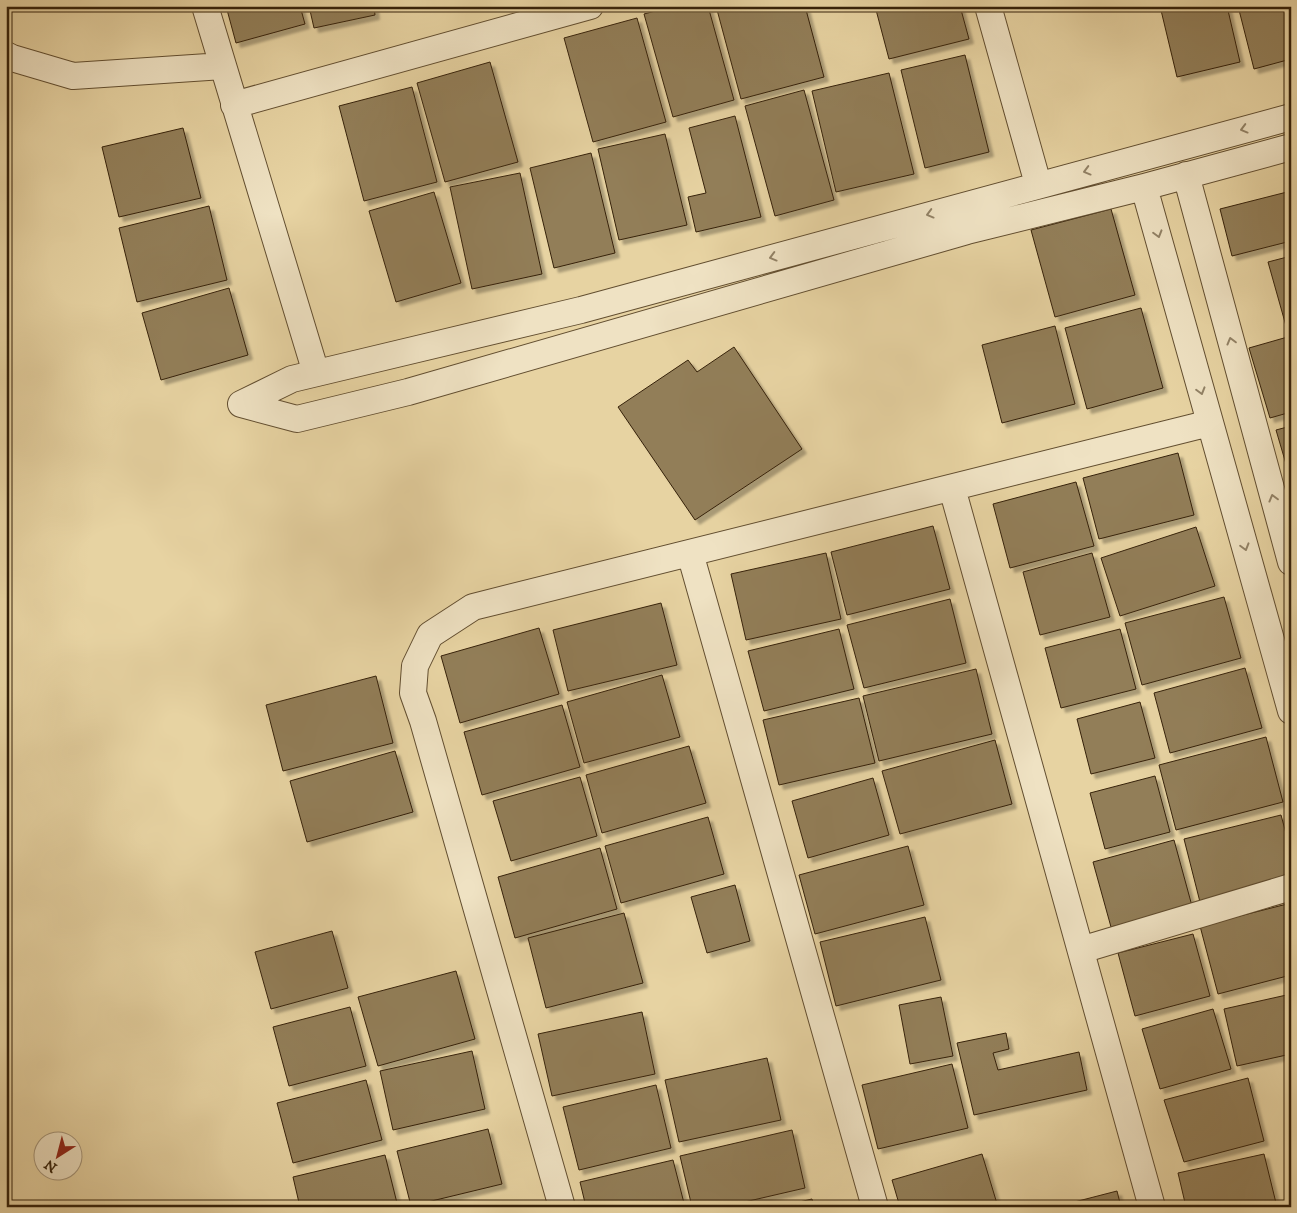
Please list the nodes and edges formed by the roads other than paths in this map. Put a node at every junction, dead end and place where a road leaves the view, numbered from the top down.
1 (204, 6) edge
2 (590, 6) edge
3 (988, 6) edge
4 (6, 55) edge
5 (223, 66) junction
6 (234, 105) junction
7 (1291, 117) edge
8 (1291, 147) edge
9 (1186, 175) junction
10 (1038, 184) junction
11 (1144, 187) junction
12 (316, 373) junction
13 (1210, 423) junction
14 (952, 488) junction
15 (690, 553) junction
16 (1291, 562) edge
17 (1291, 711) edge
18 (1291, 887) edge
19 (1080, 950) junction
20 (562, 1207) edge
21 (875, 1207) edge
22 (1152, 1207) edge

1 - 5 street
2 - 6 street
3 - 10 street
4 - 5 street
5 - 6 street
6 - 12 street
7 -> 10 street
8 - 9 street
9 - 11 street
16 -> 9 street
10 -> 12 street
11 - 12 street
11 -> 13 street
13 - 14 street
13 -> 17 street
14 - 15 street
14 - 19 street
15 - 20 street
15 - 21 street
18 - 19 street
19 - 22 street

